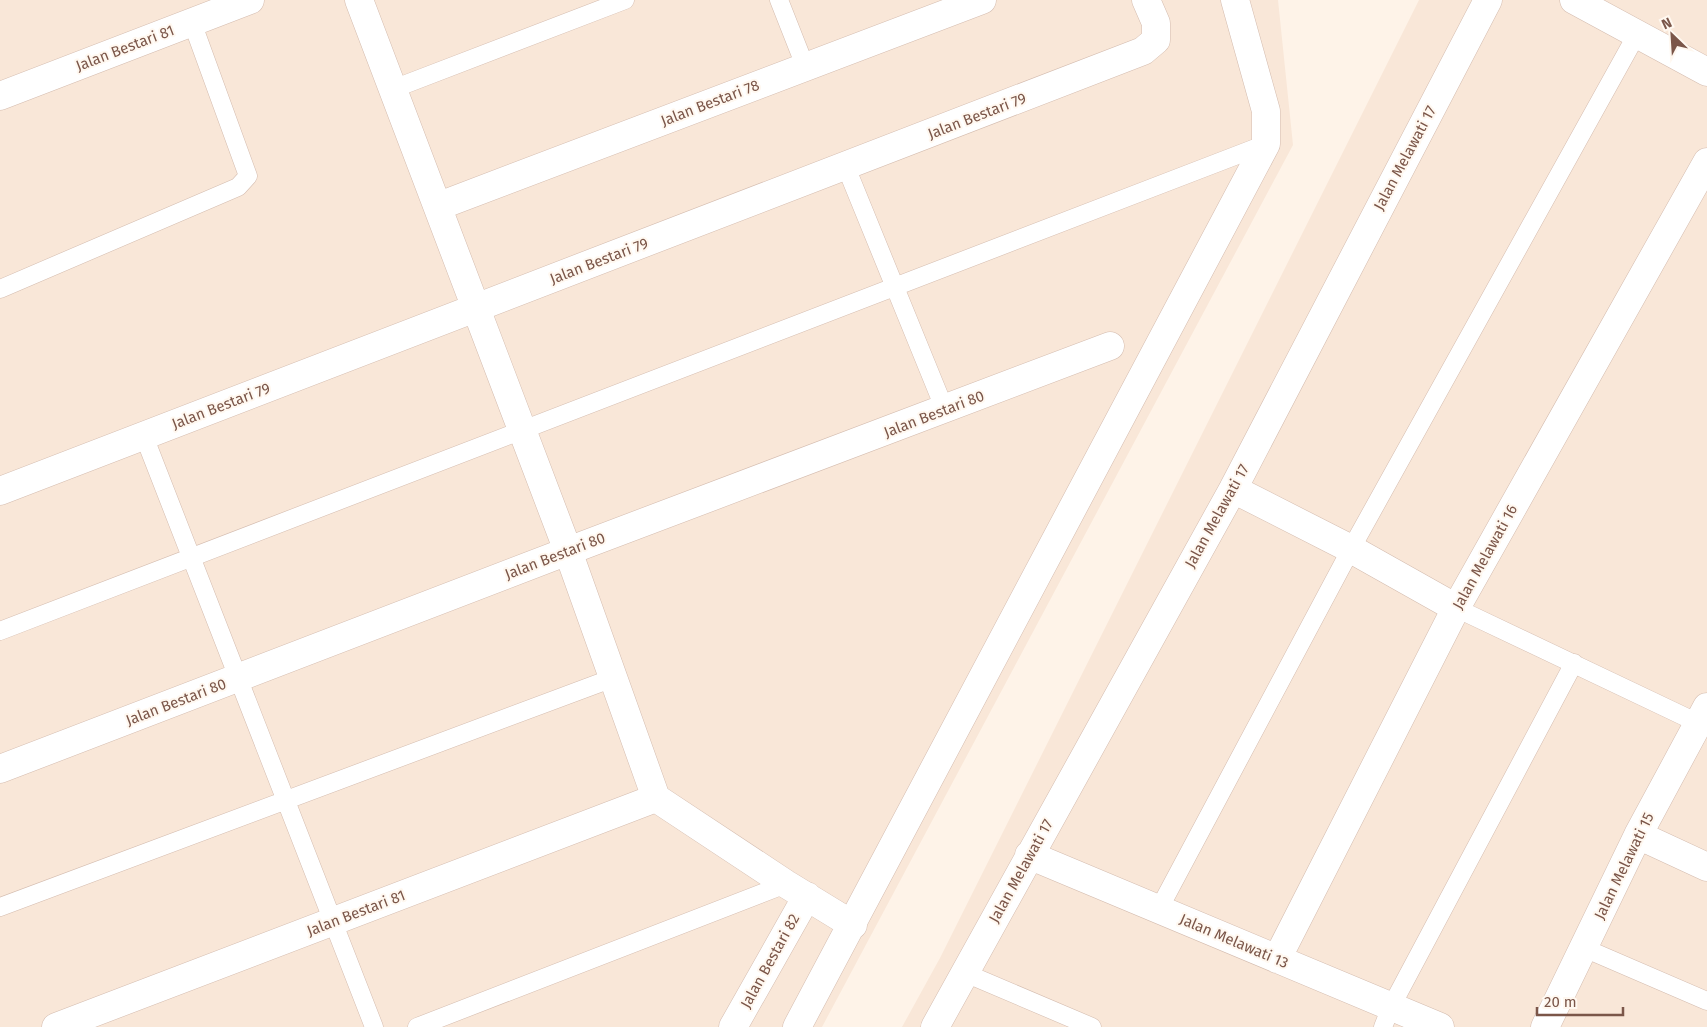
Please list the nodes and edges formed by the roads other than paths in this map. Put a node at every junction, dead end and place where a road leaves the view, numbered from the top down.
1 (250, 0) edge
2 (359, 0) edge
3 (625, 0) edge
4 (779, 0) edge
5 (982, 0) edge
6 (1146, 0) edge
7 (1235, 0) edge
8 (1488, 0) edge
9 (1574, 0) edge
10 (192, 22) junction
11 (1637, 34) junction
12 (805, 66) junction
13 (1707, 72) edge
14 (393, 89) junction
15 (0, 96) edge
16 (1266, 144) junction
17 (1707, 162) edge
18 (846, 167) junction
19 (439, 206) junction
20 (894, 287) junction
21 (0, 288) edge
22 (477, 308) junction
23 (1110, 346) dead end
24 (944, 410) junction
25 (522, 430) junction
26 (144, 436) junction
27 (1233, 488) junction
28 (0, 491) edge
29 (1351, 549) junction
30 (568, 551) junction
31 (192, 557) junction
32 (1456, 608) junction
33 (0, 631) edge
34 (1574, 663) junction
35 (239, 678) junction
36 (613, 678) junction
37 (1703, 715) edge
38 (0, 769) edge
39 (656, 798) junction
40 (287, 800) junction
41 (1638, 836) junction
42 (1029, 855) junction
43 (1707, 867) edge
44 (797, 890) junction
45 (0, 907) edge
46 (1158, 909) junction
47 (333, 922) junction
48 (853, 925) junction
49 (1584, 948) junction
50 (1278, 959) junction
51 (965, 974) junction
52 (1707, 1001) edge
53 (1387, 1017) edge
54 (56, 1027) edge
55 (374, 1027) edge
56 (417, 1027) edge
57 (733, 1027) edge
58 (797, 1027) edge
59 (936, 1027) edge
60 (1092, 1027) edge
61 (1440, 1027) edge
62 (1545, 1027) edge

1 - 10 street, Jalan Bestari 81
2 - 14 street
3 - 14 lane
4 - 12 lane
5 - 12 street, Jalan Bestari 78
6 - 18 street, Jalan Bestari 79
7 - 16 street
8 - 27 street, Jalan Melawati 17
9 - 11 street
10 - 15 street, Jalan Bestari 81
10 - 21 lane
11 - 13 street
11 - 29 lane
12 - 19 street, Jalan Bestari 78
14 - 19 street
16 - 20 lane
16 - 48 street
17 - 32 street, Jalan Melawati 16
18 - 20 lane
18 - 22 street, Jalan Bestari 79
19 - 22 street
20 - 24 lane
20 - 25 lane
22 - 25 street
22 - 26 street, Jalan Bestari 79
23 - 24 street, Jalan Bestari 80
24 - 30 street, Jalan Bestari 80
25 - 30 street
25 - 31 lane
26 - 28 street, Jalan Bestari 79
26 - 31 lane
27 - 29 street
27 - 42 street, Jalan Melawati 17
29 - 32 street
29 - 46 lane
30 - 35 street, Jalan Bestari 80
30 - 36 street
31 - 33 lane
31 - 35 lane
32 - 34 lane
32 - 50 street, Jalan Melawati 16
34 - 37 lane
34 - 53 lane
35 - 38 street, Jalan Bestari 80
35 - 40 lane
36 - 39 street
36 - 40 lane
37 - 41 street, Jalan Melawati 15
39 - 44 street
39 - 47 street, Jalan Bestari 81
40 - 45 lane
40 - 47 lane
41 - 43 street
41 - 49 street, Jalan Melawati 15
42 - 46 street, Jalan Melawati 13
42 - 51 street, Jalan Melawati 17
44 - 48 street
44 - 56 lane
44 - 57 street, Jalan Bestari 82
46 - 50 street, Jalan Melawati 13
47 - 54 street, Jalan Bestari 81
47 - 55 lane
48 - 58 street
49 - 52 lane
49 - 62 street, Jalan Melawati 15
50 - 53 street, Jalan Melawati 13
51 - 59 street, Jalan Melawati 17
51 - 60 lane
53 - 61 street, Jalan Melawati 13

